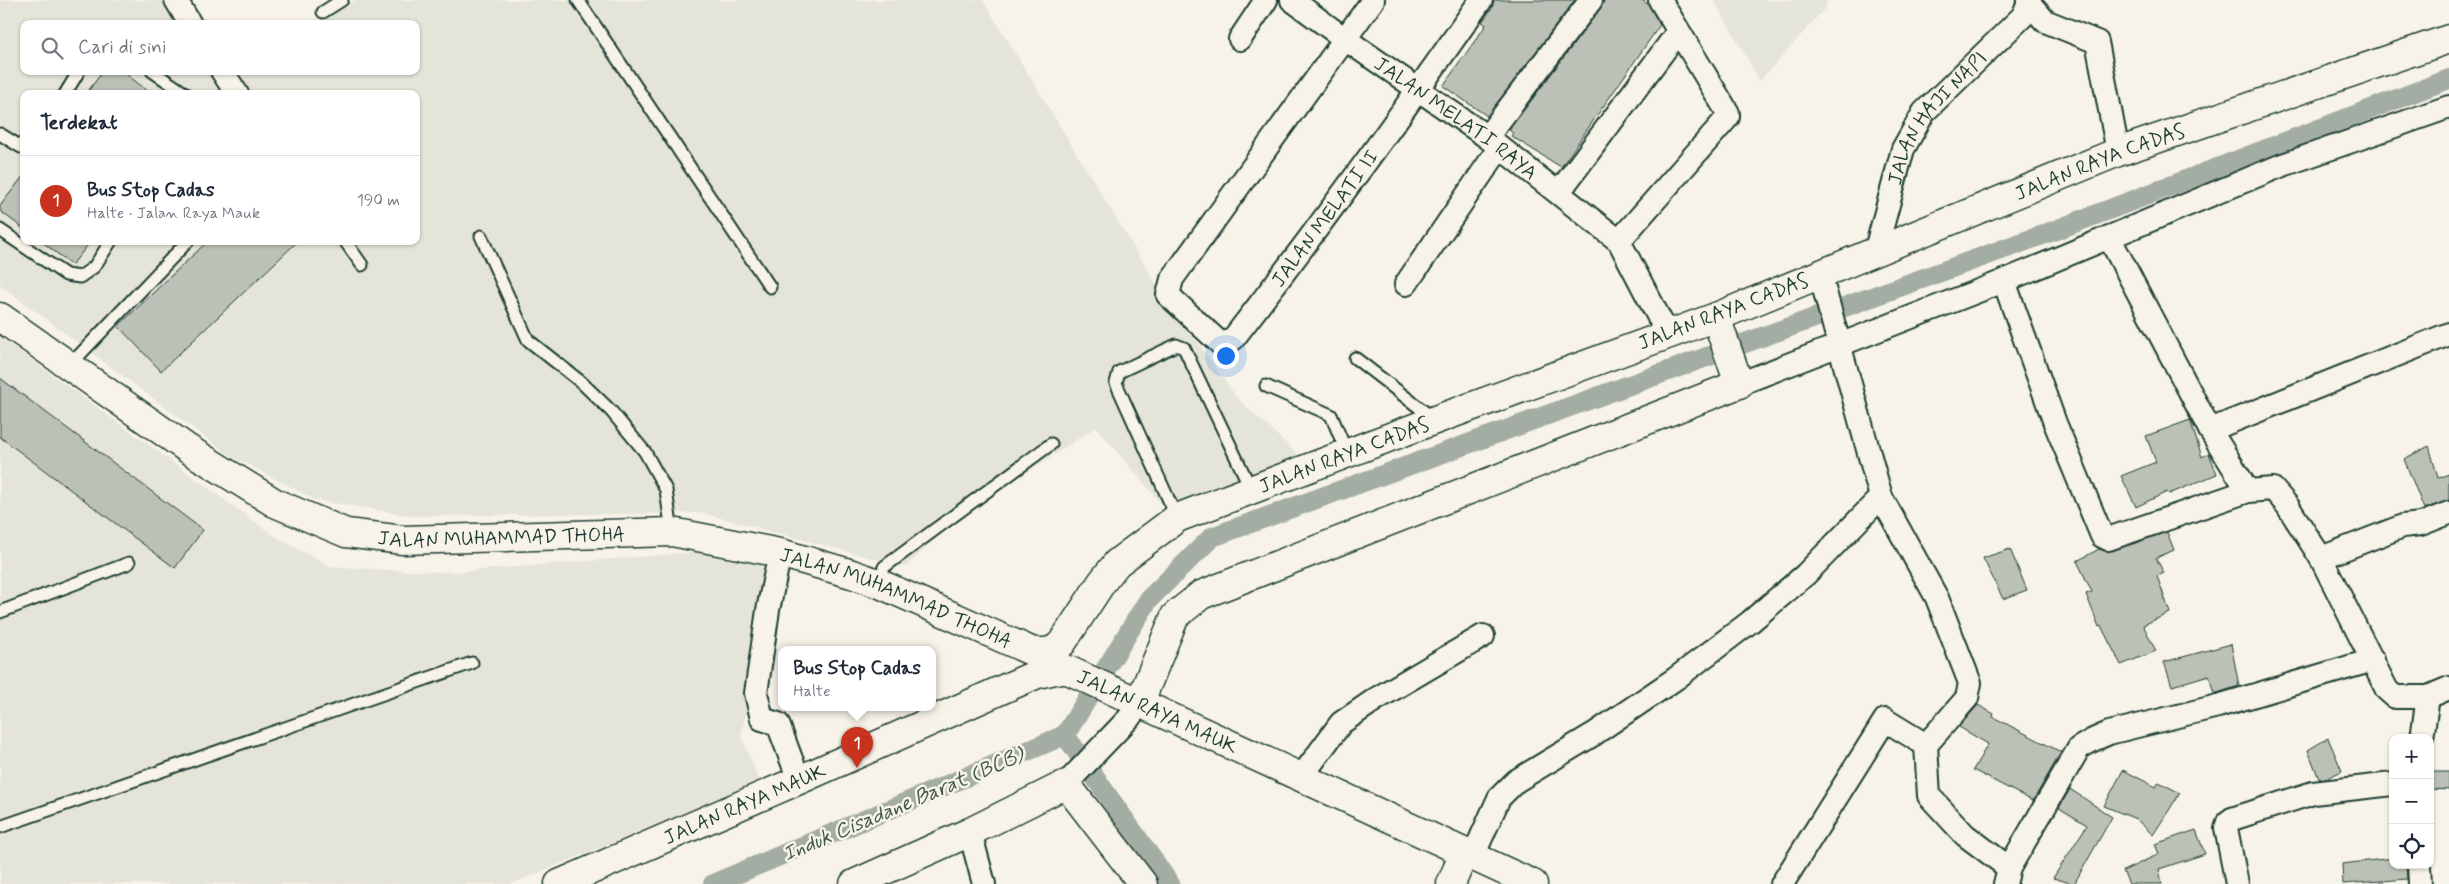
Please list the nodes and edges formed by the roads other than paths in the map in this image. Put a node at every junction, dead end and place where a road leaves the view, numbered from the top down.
1 (176, 0) edge
2 (342, 0) edge
3 (578, 0) edge
4 (1266, 0) edge
5 (1292, 0) edge
6 (1373, 0) edge
7 (1481, 0) edge
8 (1592, 0) edge
9 (1660, 0) edge
10 (2029, 1) edge
11 (323, 12) dead end
12 (188, 20) edge
13 (1678, 32) junction
14 (2449, 39) edge
15 (1240, 40) dead end
16 (1345, 40) junction
17 (76, 75) edge
18 (158, 75) edge
19 (225, 75) edge
20 (66, 90) edge
21 (180, 90) edge
22 (234, 90) edge
23 (1418, 90) junction
24 (2449, 107) edge
25 (0, 134) edge
26 (1494, 142) junction
27 (20, 147) edge
28 (2118, 152) junction
29 (1559, 192) junction
30 (0, 230) edge
31 (481, 236) dead end
32 (2109, 237) junction
33 (1618, 241) junction
34 (20, 244) edge
35 (22, 245) edge
36 (108, 245) edge
37 (184, 245) edge
38 (348, 245) edge
39 (1875, 253) junction
40 (362, 265) dead end
41 (2004, 281) junction
42 (1406, 284) dead end
43 (1824, 285) junction
44 (770, 288) dead end
45 (0, 317) edge
46 (1718, 325) junction
47 (1667, 333) junction
48 (2449, 334) edge
49 (1838, 340) junction
50 (1355, 358) dead end
51 (69, 366) junction
52 (1737, 378) junction
53 (1266, 386) dead end
54 (1436, 420) junction
55 (2210, 430) junction
56 (1051, 444) dead end
57 (1346, 454) junction
58 (1251, 489) junction
59 (2248, 491) junction
60 (1881, 497) junction
61 (2449, 513) edge
62 (1176, 518) junction
63 (672, 532) junction
64 (780, 553) junction
65 (2321, 558) junction
66 (129, 563) dead end
67 (880, 584) junction
68 (0, 612) edge
69 (1483, 636) dead end
70 (1045, 654) joint
71 (2373, 660) junction
72 (472, 663) dead end
73 (2449, 688) edge
74 (2428, 697) junction
75 (1131, 707) junction
76 (2423, 734) edge
77 (1926, 745) junction
78 (1072, 776) junction
79 (1302, 776) junction
80 (799, 780) junction
81 (2389, 784) edge
82 (0, 827) edge
83 (970, 832) junction
84 (1469, 855) junction
85 (2419, 869) edge
86 (2007, 876) edge
87 (1526, 882) edge
88 (559, 884) edge
89 (854, 884) edge
90 (984, 884) edge
91 (1143, 884) edge
92 (1451, 884) edge
93 (1782, 884) edge
94 (2237, 884) edge
95 (2420, 884) edge

1 - 12 street
2 - 11 lane
3 - 44 lane
4 - 15 street
5 - 16 street, JALAN MELATI RAYA
6 - 16 street
7 - 23 street, JALAN MELATI II
8 - 26 street
9 - 13 street
10 - 28 street
10 - 39 street, JALAN HAJI NAPI
13 - 29 street
13 - 33 street
14 - 28 main road, JALAN RAYA CADAS
16 - 23 street, JALAN MELATI RAYA
16 - 23 street, JALAN MELATI II
17 - 20 lane
18 - 21 lane
19 - 22 street
23 - 26 street, JALAN MELATI RAYA
24 - 32 street
25 - 27 lane
26 - 29 street, JALAN MELATI RAYA
26 - 42 street
28 - 39 main road, JALAN RAYA CADAS
29 - 33 street, JALAN MELATI RAYA
30 - 34 lane
31 - 63 lane
32 - 41 street
32 - 55 street
33 - 47 street
35 - 36 lane
37 - 51 lane
38 - 40 lane
39 - 43 main road, JALAN RAYA CADAS
41 - 49 street
41 - 59 street
43 - 46 main road, JALAN RAYA CADAS
43 - 49 street
45 - 51 main road, JALAN MUHAMMAD THOHA
46 - 47 main road, JALAN RAYA CADAS
46 - 52 main road
47 - 54 main road, JALAN RAYA CADAS
48 - 55 street
49 - 52 street
49 - 60 street
50 - 54 lane
51 - 63 main road, JALAN MUHAMMAD THOHA
52 - 75 main road
53 - 57 lane
54 - 57 main road, JALAN RAYA CADAS
55 - 59 street
56 - 67 lane
57 - 58 main road, JALAN RAYA CADAS
58 - 62 main road, JALAN RAYA CADAS
58 - 62 lane
59 - 65 street
60 - 77 street
60 - 84 street
61 - 65 street
62 - 70 main road, JALAN RAYA CADAS
63 - 64 main road, JALAN MUHAMMAD THOHA
64 - 67 main road, JALAN MUHAMMAD THOHA
64 - 80 street
65 - 71 street
66 - 68 lane
67 - 70 main road, JALAN MUHAMMAD THOHA
69 - 79 street
71 - 74 street
71 - 86 street
72 - 82 lane
73 - 74 street
74 - 76 street
75 - 78 street
75 - 79 main road, JALAN RAYA MAUK
75 - 80 main road, JALAN RAYA MAUK
77 - 86 street
77 - 93 street
78 - 83 main road
78 - 91 main road
79 - 84 main road, JALAN RAYA MAUK
80 - 88 main road, JALAN RAYA MAUK
81 - 94 street
83 - 89 main road
83 - 90 street
84 - 87 main road, JALAN RAYA MAUK
84 - 92 main road
85 - 95 street

